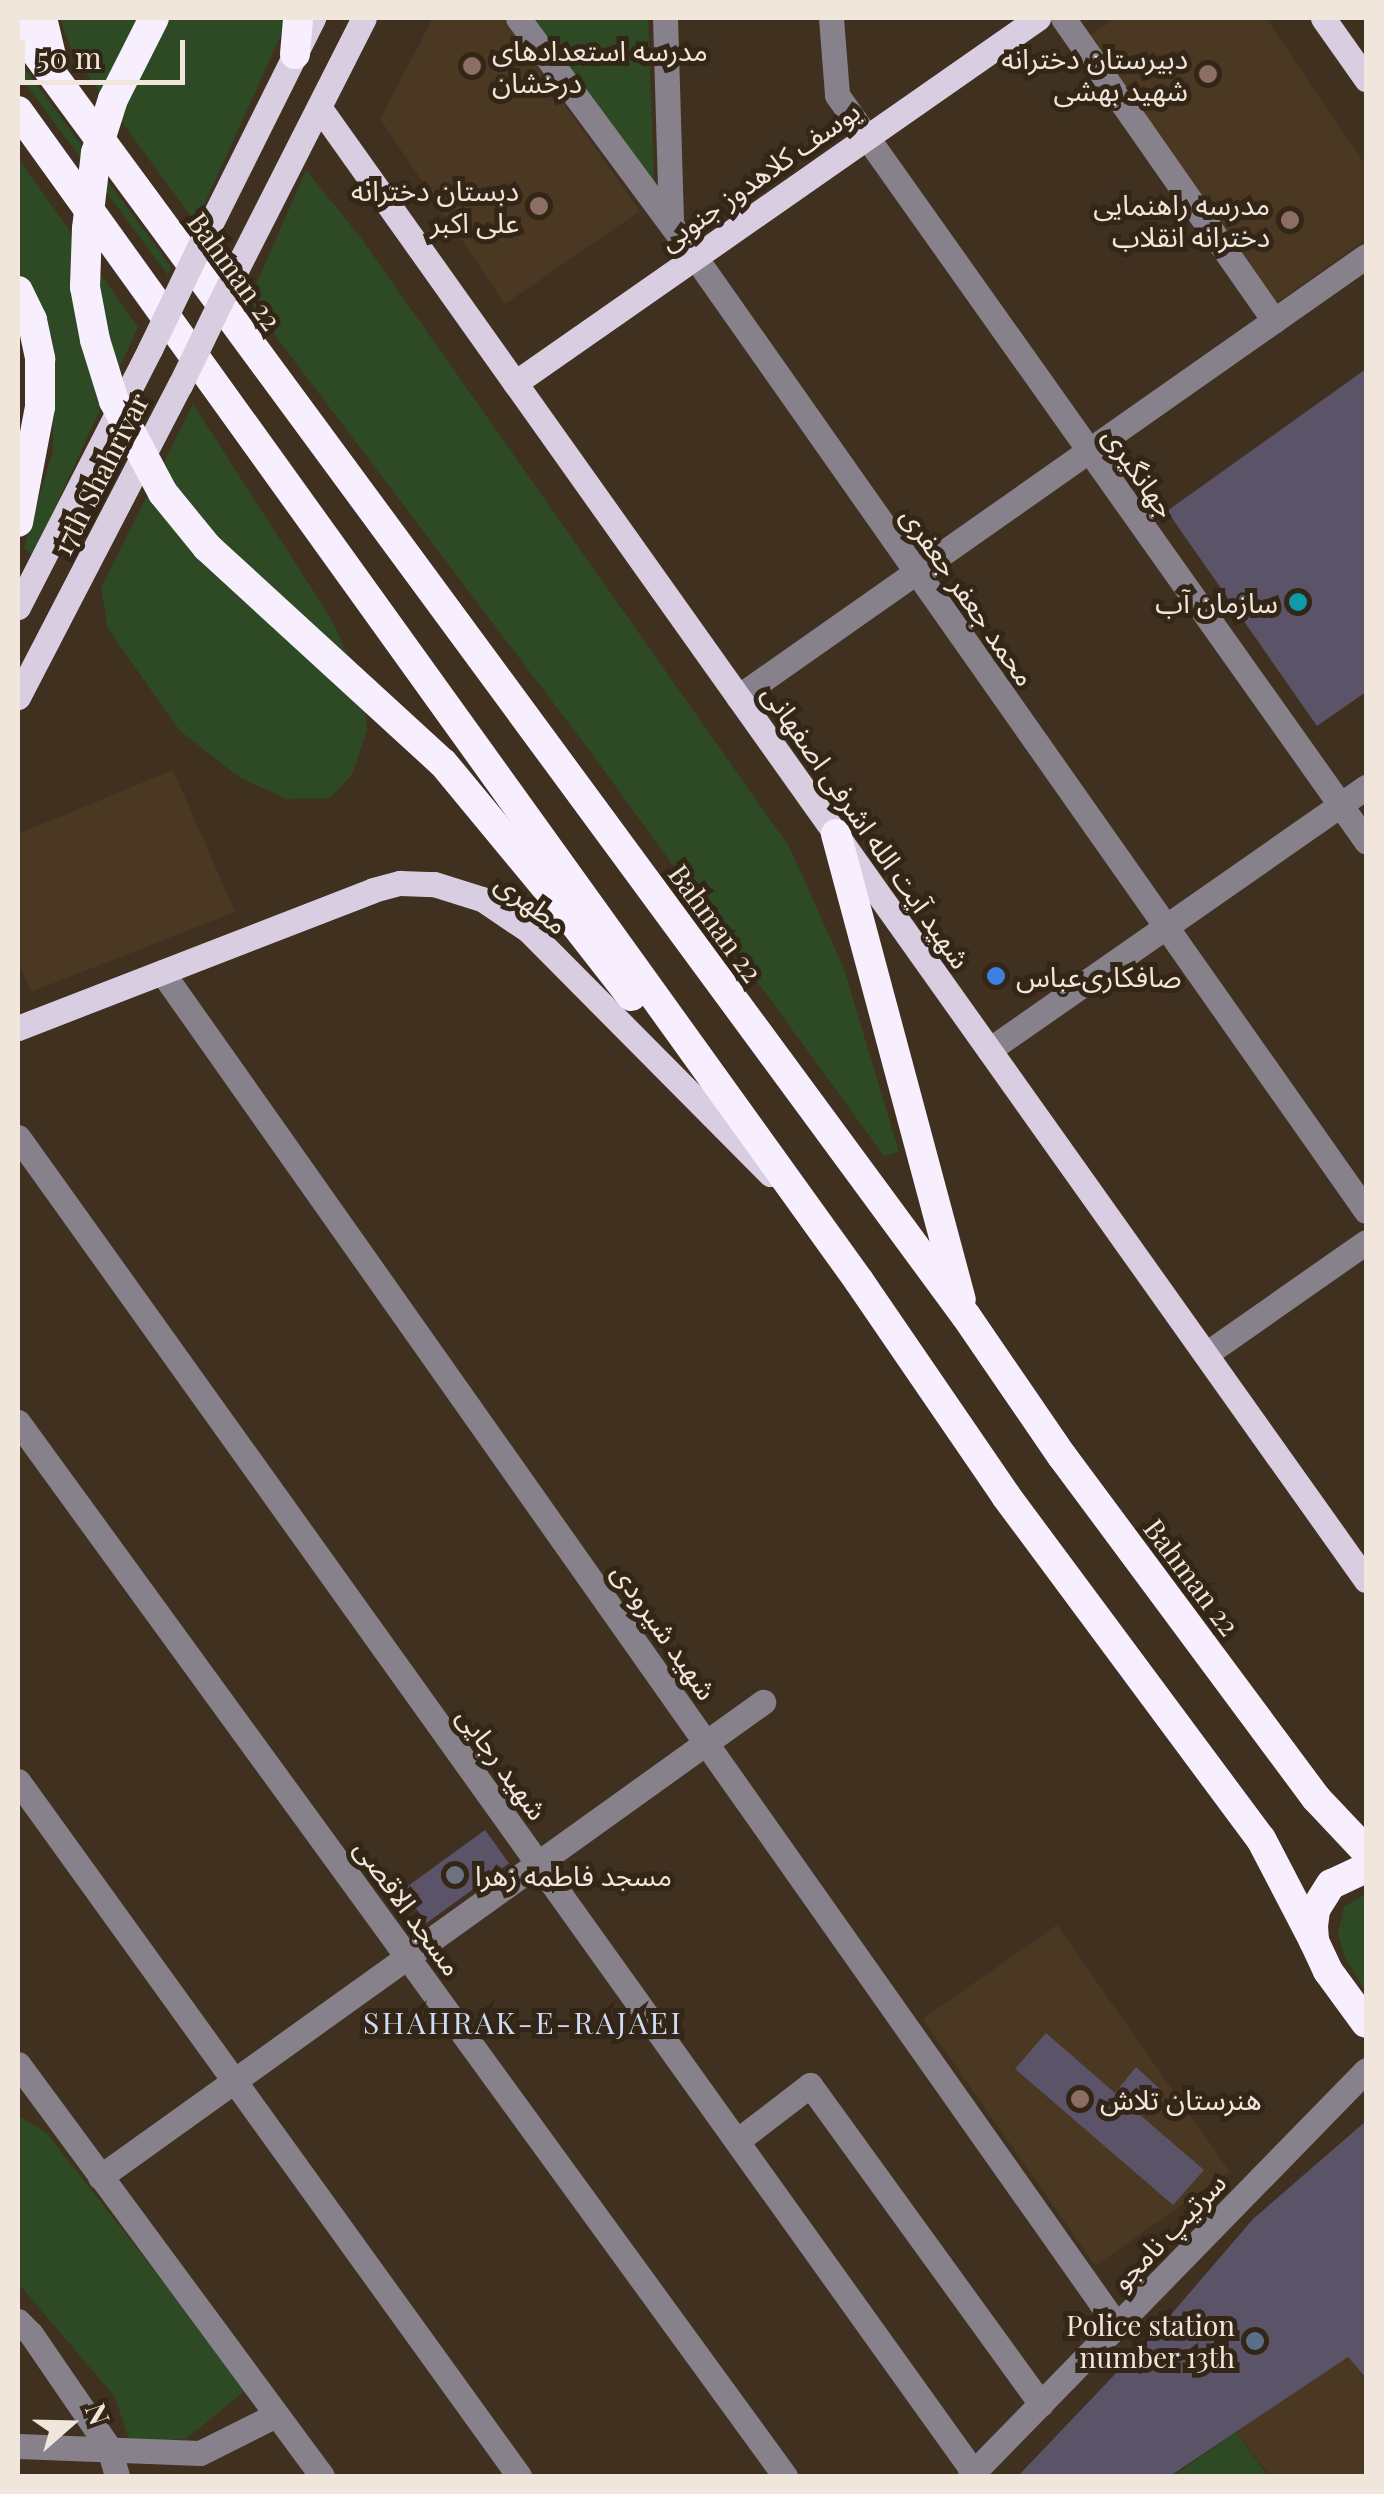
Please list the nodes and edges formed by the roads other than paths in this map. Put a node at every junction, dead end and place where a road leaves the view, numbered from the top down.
1 (42, 18) edge
2 (154, 18) edge
3 (298, 18) edge
4 (313, 18) edge
5 (364, 18) edge
6 (518, 18) edge
7 (666, 18) edge
8 (831, 18) edge
9 (1038, 18) edge
10 (1062, 18) edge
11 (1323, 18) edge
12 (18, 28) edge
13 (295, 54) junction
14 (1366, 79) edge
15 (59, 86) junction
16 (318, 107) junction
17 (18, 111) edge
18 (866, 137) junction
19 (671, 224) junction
20 (1366, 256) edge
21 (694, 257) junction
22 (18, 291) edge
23 (1274, 321) junction
24 (514, 383) junction
25 (1089, 452) junction
26 (18, 522) edge
27 (916, 573) junction
28 (18, 607) edge
29 (18, 697) edge
30 (738, 698) junction
31 (1366, 788) edge
32 (1341, 805) junction
33 (836, 834) junction
34 (1366, 841) edge
35 (1166, 927) junction
36 (162, 972) junction
37 (18, 1028) edge
38 (989, 1050) junction
39 (18, 1137) edge
40 (770, 1174) junction
41 (1366, 1211) edge
42 (1366, 1242) edge
43 (966, 1316) junction
44 (887, 1323) junction
45 (1206, 1354) junction
46 (18, 1422) edge
47 (1366, 1580) edge
48 (763, 1702) dead end
49 (706, 1742) junction
50 (18, 1780) edge
51 (1366, 1852) edge
52 (538, 1863) junction
53 (1366, 1868) edge
54 (1314, 1941) junction
55 (408, 1956) junction
56 (1366, 2024) edge
57 (18, 2064) edge
58 (1366, 2070) edge
59 (234, 2081) junction
60 (737, 2142) junction
61 (100, 2177) junction
62 (18, 2322) edge
63 (1118, 2326) junction
64 (1042, 2404) junction
65 (276, 2415) junction
66 (18, 2446) edge
67 (108, 2448) junction
68 (972, 2475) edge
69 (117, 2476) edge
70 (322, 2476) edge
71 (518, 2476) edge
72 (785, 2476) edge

1 - 15 highway
2 - 40 highway, bridge
3 - 13 highway
4 - 13 main road, 17th Shahrivar
5 - 16 main road, 17th Shahrivar
6 - 19 street, محمد جعفر جعفری
7 - 19 street
8 - 18 street, جهانگیری
9 - 18 main road, یوسف کلاهدوز جنوبی
10 - 23 street
11 - 14 main road
12 - 15 highway, Bahman 22
13 - 28 main road, 17th Shahrivar, bridge
15 - 43 highway, Bahman 22
16 - 24 main road, شهید آیت الله اشرفی اصفهانی
16 - 29 main road, 17th Shahrivar, bridge
17 - 44 highway
18 - 21 main road, یوسف کلاهدوز جنوبی
18 - 25 street, جهانگیری
19 - 21 street, محمد جعفر جعفری
20 - 23 street
21 - 24 main road, یوسف کلاهدوز جنوبی
21 - 27 street, محمد جعفر جعفری
22 - 26 highway
23 - 25 street
24 - 30 main road, شهید آیت الله اشرفی اصفهانی
25 - 27 street
25 - 32 street, جهانگیری
27 - 30 street
27 - 35 street, محمد جعفر جعفری
30 - 33 main road, شهید آیت الله اشرفی اصفهانی
31 - 32 street
32 - 34 street, جهانگیری
32 - 35 street
33 - 38 main road, شهید آیت الله اشرفی اصفهانی
33 - 43 highway
35 - 38 street
35 - 41 street, محمد جعفر جعفری
36 - 37 main road, مطهری
36 - 40 main road, مطهری
36 - 49 street, شهید شیرودی
38 - 45 main road, شهید آیت الله اشرفی اصفهانی
39 - 52 street, شهید رجایی
40 - 44 highway
42 - 45 street
43 - 51 highway, Bahman 22
44 - 54 highway
45 - 47 main road, شهید آیت الله اشرفی اصفهانی
46 - 55 street, مسجد الاقصی
48 - 49 street
49 - 52 street
49 - 63 street, شهید شیرودی
50 - 59 street
52 - 55 street
52 - 60 street, شهید رجایی
53 - 54 highway
54 - 56 highway
55 - 59 street
55 - 72 street, مسجد الاقصی
57 - 61 street
58 - 63 street, سرتیپ نامجو
59 - 61 street
59 - 71 street
60 - 64 street
60 - 68 street, شهید رجایی
61 - 65 street
62 - 67 street
63 - 64 street, سرتیپ نامجو
64 - 68 street, سرتیپ نامجو
65 - 67 street
65 - 70 street
66 - 67 street
67 - 69 street

